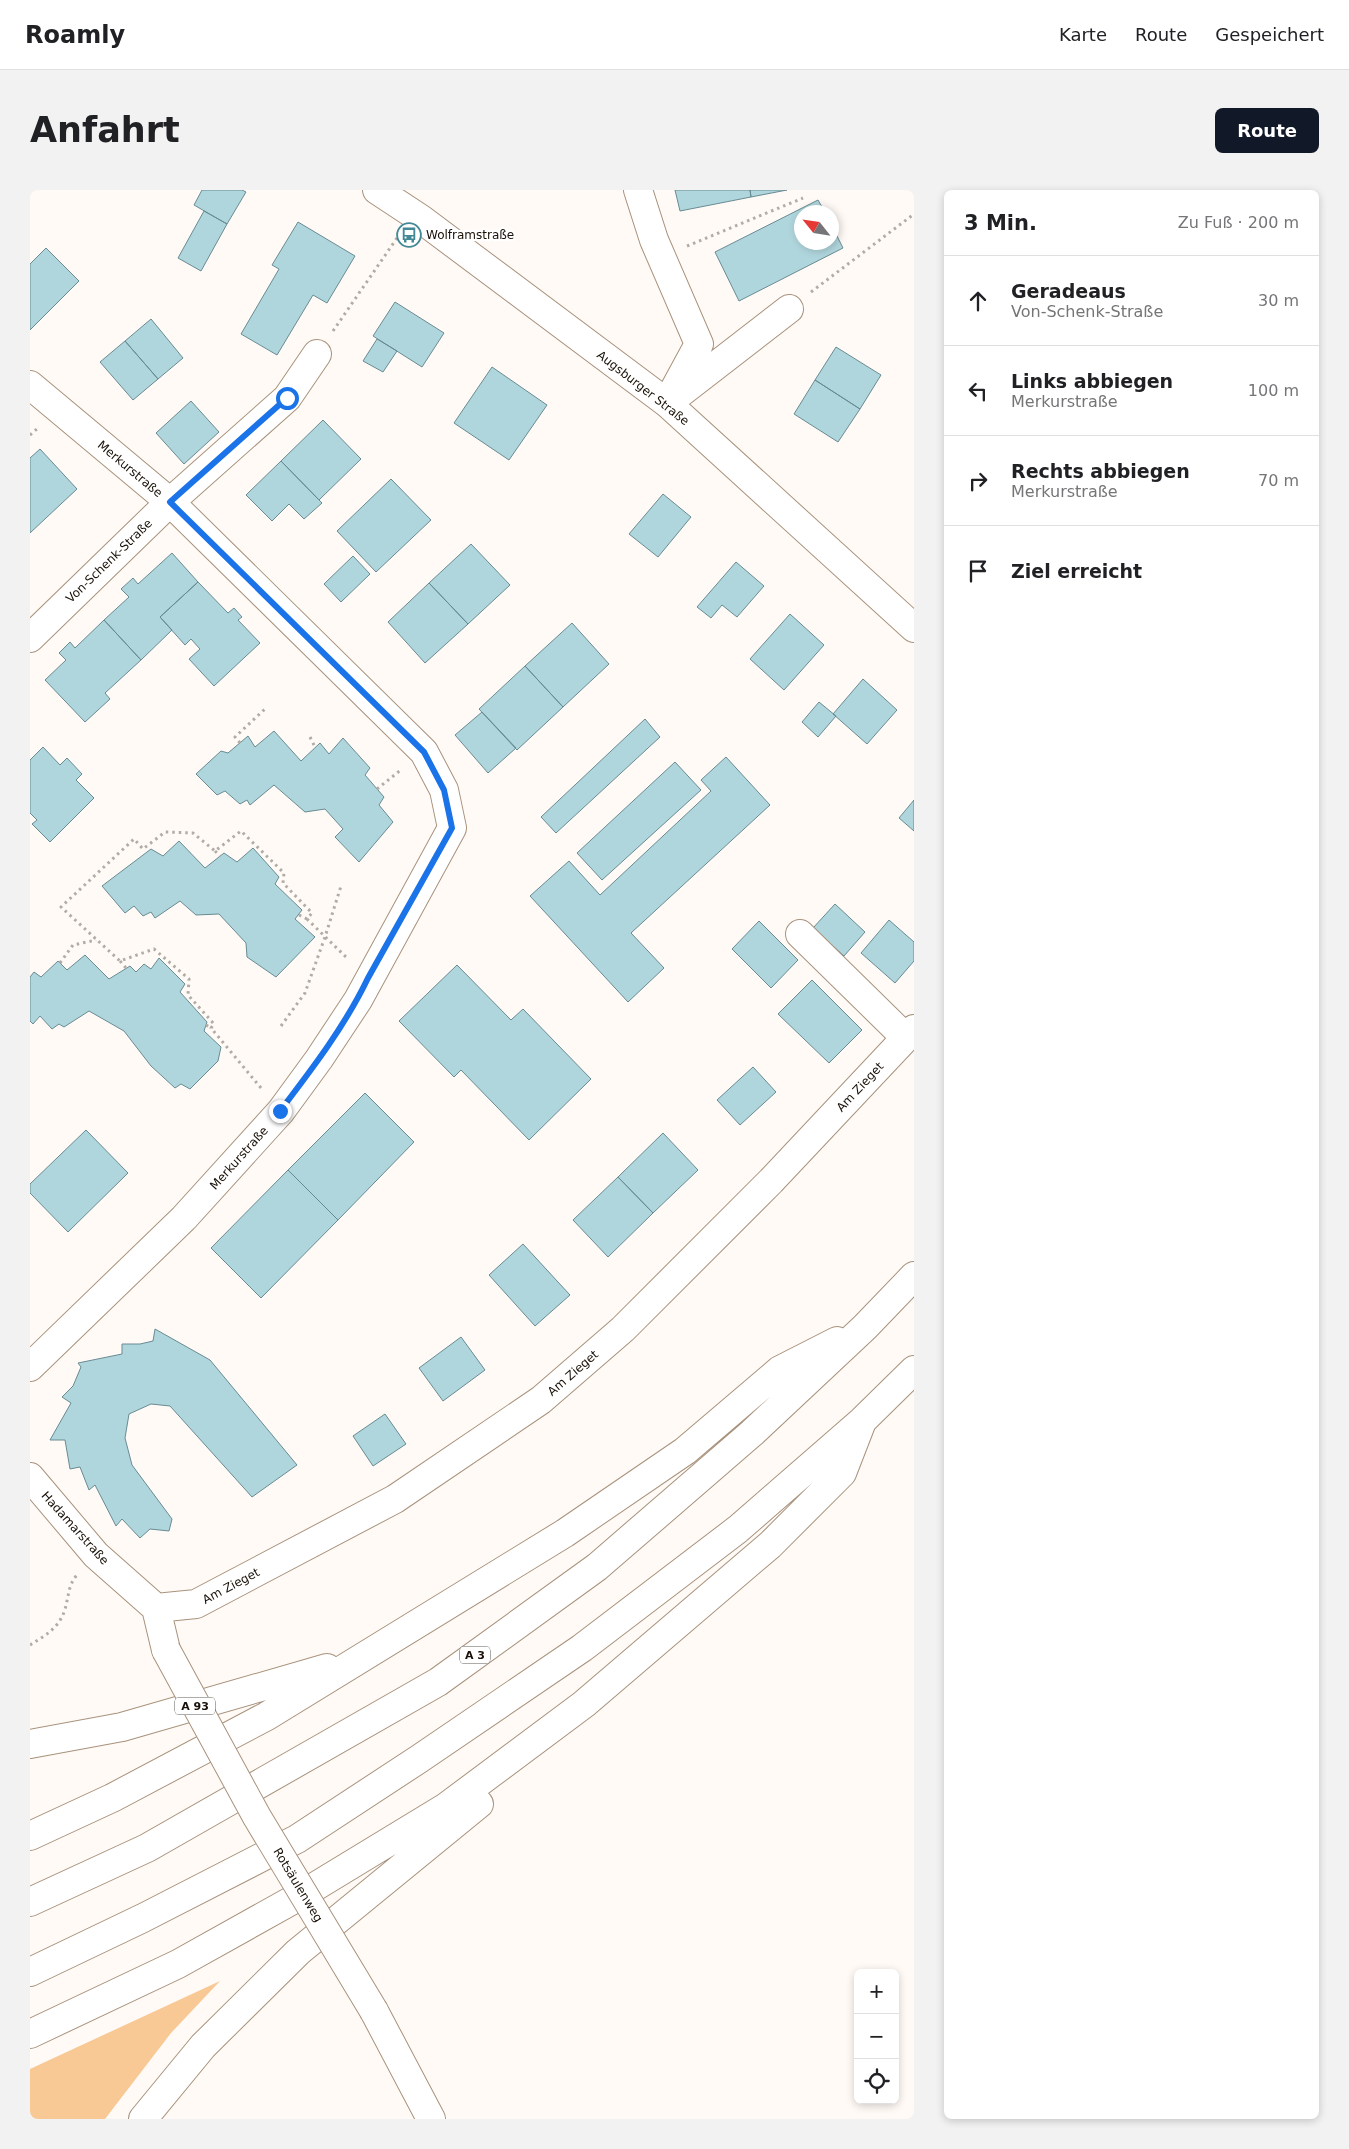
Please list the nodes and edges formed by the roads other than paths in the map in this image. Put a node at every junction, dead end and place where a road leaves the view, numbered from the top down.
1 (377, 190) edge
2 (638, 190) edge
3 (789, 308) road end
4 (317, 354) road end
5 (30, 385) edge
6 (667, 403) junction
7 (170, 502) junction
8 (914, 628) edge
9 (30, 638) edge
10 (800, 934) dead end
11 (910, 1034) edge
12 (914, 1276) edge
13 (865, 1327) junction
14 (30, 1367) edge
15 (914, 1370) edge
16 (862, 1420) junction
17 (30, 1477) edge
18 (156, 1608) junction
19 (357, 1659) junction
20 (584, 1704) junction
21 (30, 1744) edge
22 (30, 1836) edge
23 (30, 1902) edge
24 (30, 1972) edge
25 (30, 2034) edge
26 (143, 2119) edge
27 (431, 2119) edge

1 - 6 main road, Augsburger Straße
2 - 6 main road
3 - 6 main road
4 - 7 main road, Von-Schenk-Straße
5 - 7 main road, Merkurstraße
6 - 8 main road, Augsburger Straße
7 - 9 main road, Von-Schenk-Straße
7 - 14 main road, Merkurstraße
10 - 11 main road
11 - 18 main road, Am Zieget
12 - 13 main road, A 3
13 - 19 main road
13 - 23 main road, A 3
15 - 16 main road
16 - 20 main road
16 - 24 main road
17 - 18 main road, Hadamarstraße
18 - 27 main road, Rotsäulenweg, bridge
19 - 21 main road, A 93
19 - 22 main road
20 - 25 main road
20 - 26 main road

